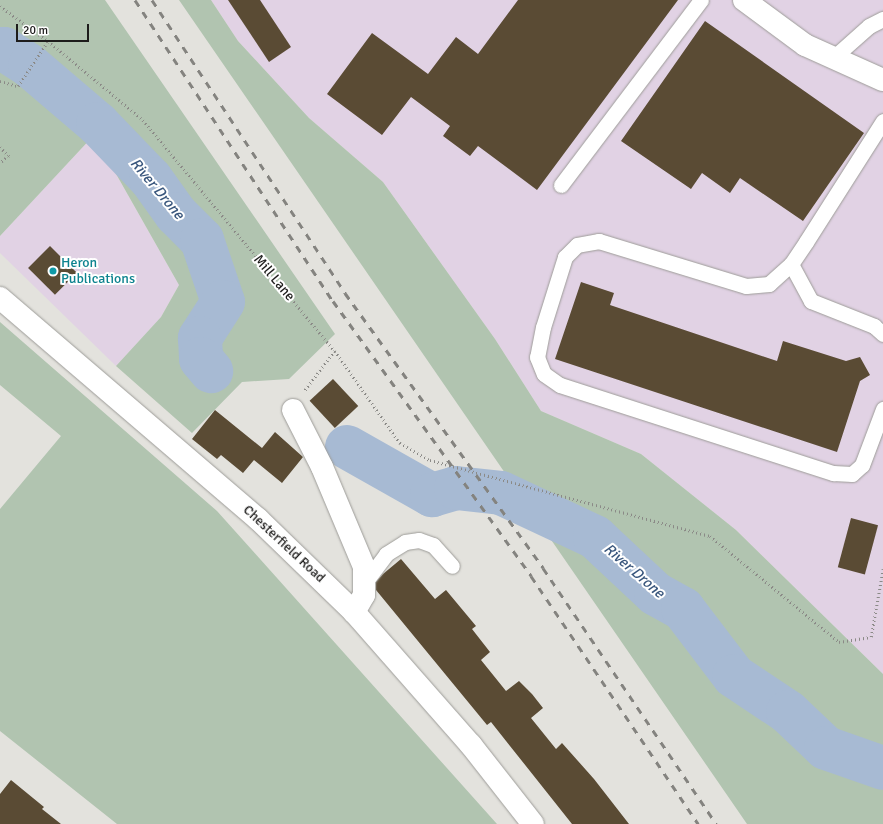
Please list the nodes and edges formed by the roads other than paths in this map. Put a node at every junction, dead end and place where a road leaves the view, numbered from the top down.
1 (701, 0) edge
2 (744, 0) edge
3 (883, 19) edge
4 (833, 58) junction
5 (883, 80) edge
6 (883, 121) edge
7 (561, 185) dead end
8 (791, 264) junction
9 (0, 298) edge
10 (883, 334) edge
11 (883, 409) edge
12 (292, 410) road end
13 (452, 566) dead end
14 (366, 581) junction
15 (354, 612) junction
16 (533, 824) edge

1 - 7 lane
2 - 4 main road
3 - 4 lane
4 - 5 main road
6 - 8 lane
8 - 10 lane
8 - 11 lane
9 - 15 main road, Chesterfield Road
12 - 14 main road
13 - 14 lane
14 - 15 main road
15 - 16 main road, Chesterfield Road

